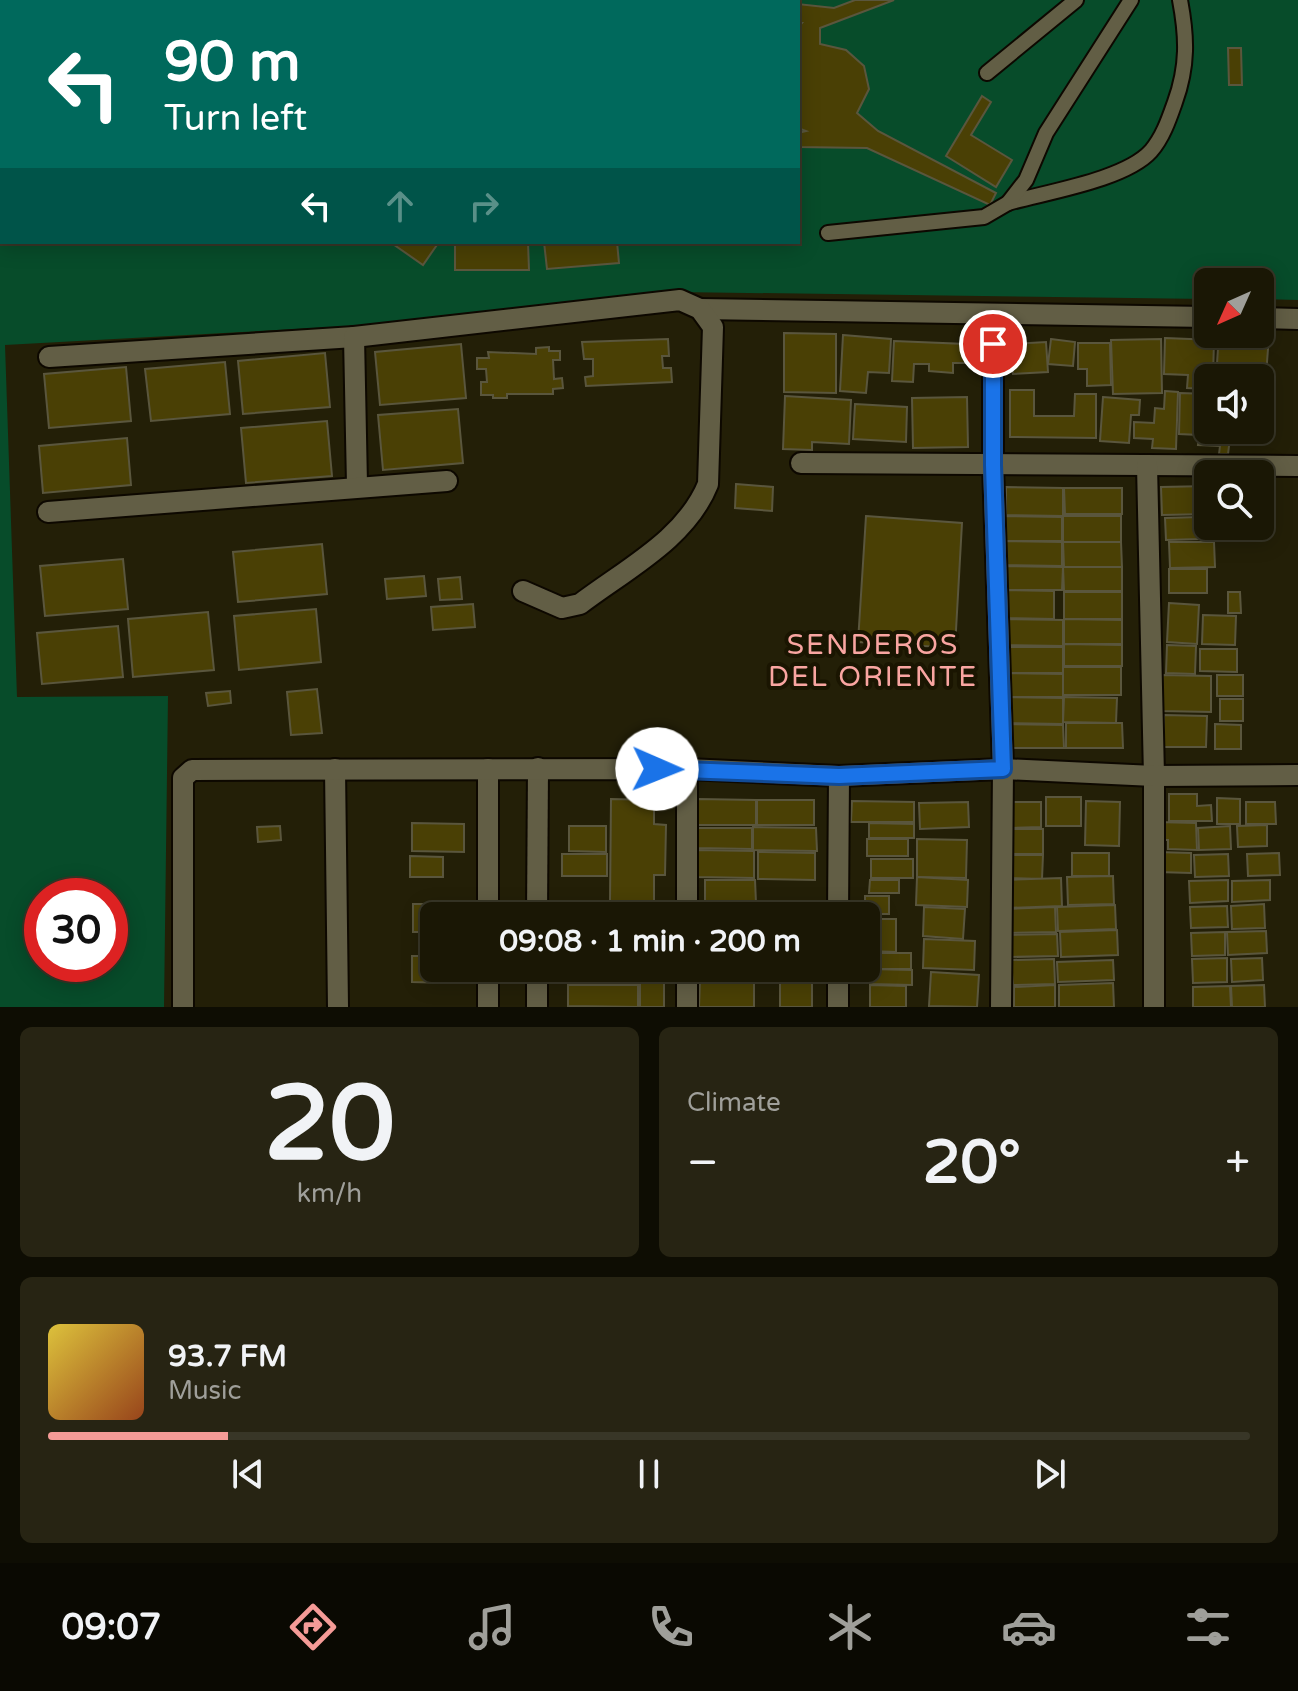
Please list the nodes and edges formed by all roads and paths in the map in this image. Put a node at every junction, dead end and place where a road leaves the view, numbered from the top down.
1 (1076, 0) edge
2 (1131, 0) edge
3 (1180, 0) edge
4 (987, 73) dead end
5 (1008, 203) junction
6 (828, 233) dead end
7 (700, 309) junction
8 (993, 314) junction
9 (1194, 317) edge
10 (1274, 318) edge
11 (1298, 319) edge
12 (354, 337) junction
13 (49, 357) dead end
14 (801, 463) dead end
15 (993, 465) junction
16 (1147, 465) junction
17 (1298, 466) edge
18 (447, 481) dead end
19 (357, 485) junction
20 (48, 512) dead end
21 (523, 591) dead end
22 (538, 768) junction
23 (335, 769) junction
24 (488, 769) junction
25 (687, 769) junction
26 (1003, 769) junction
27 (1298, 775) edge
28 (839, 776) junction
29 (1154, 776) junction
30 (488, 902) edge
31 (537, 902) edge
32 (687, 902) edge
33 (838, 902) edge
34 (488, 982) edge
35 (537, 982) edge
36 (687, 982) edge
37 (838, 982) edge
38 (183, 1007) edge
39 (338, 1007) edge
40 (488, 1007) edge
41 (537, 1007) edge
42 (687, 1007) edge
43 (838, 1007) edge
44 (1001, 1007) edge
45 (1154, 1007) edge

1 - 4 lane
2 - 5 lane
3 - 5 lane
5 - 6 lane
7 - 8 street
7 - 12 street
7 - 21 street
8 - 9 street
8 - 15 street
10 - 11 street
12 - 13 street
12 - 19 street
14 - 15 street
15 - 16 street
15 - 26 street
16 - 17 street
16 - 29 street
18 - 19 street
19 - 20 street
22 - 24 street
22 - 25 street
22 - 31 street
23 - 24 street
23 - 38 street
23 - 39 street
24 - 30 street
25 - 28 street
25 - 32 street
26 - 28 street
26 - 29 street
26 - 44 street
27 - 29 street
28 - 33 street
29 - 45 street
34 - 40 street
35 - 41 street
36 - 42 street
37 - 43 street

